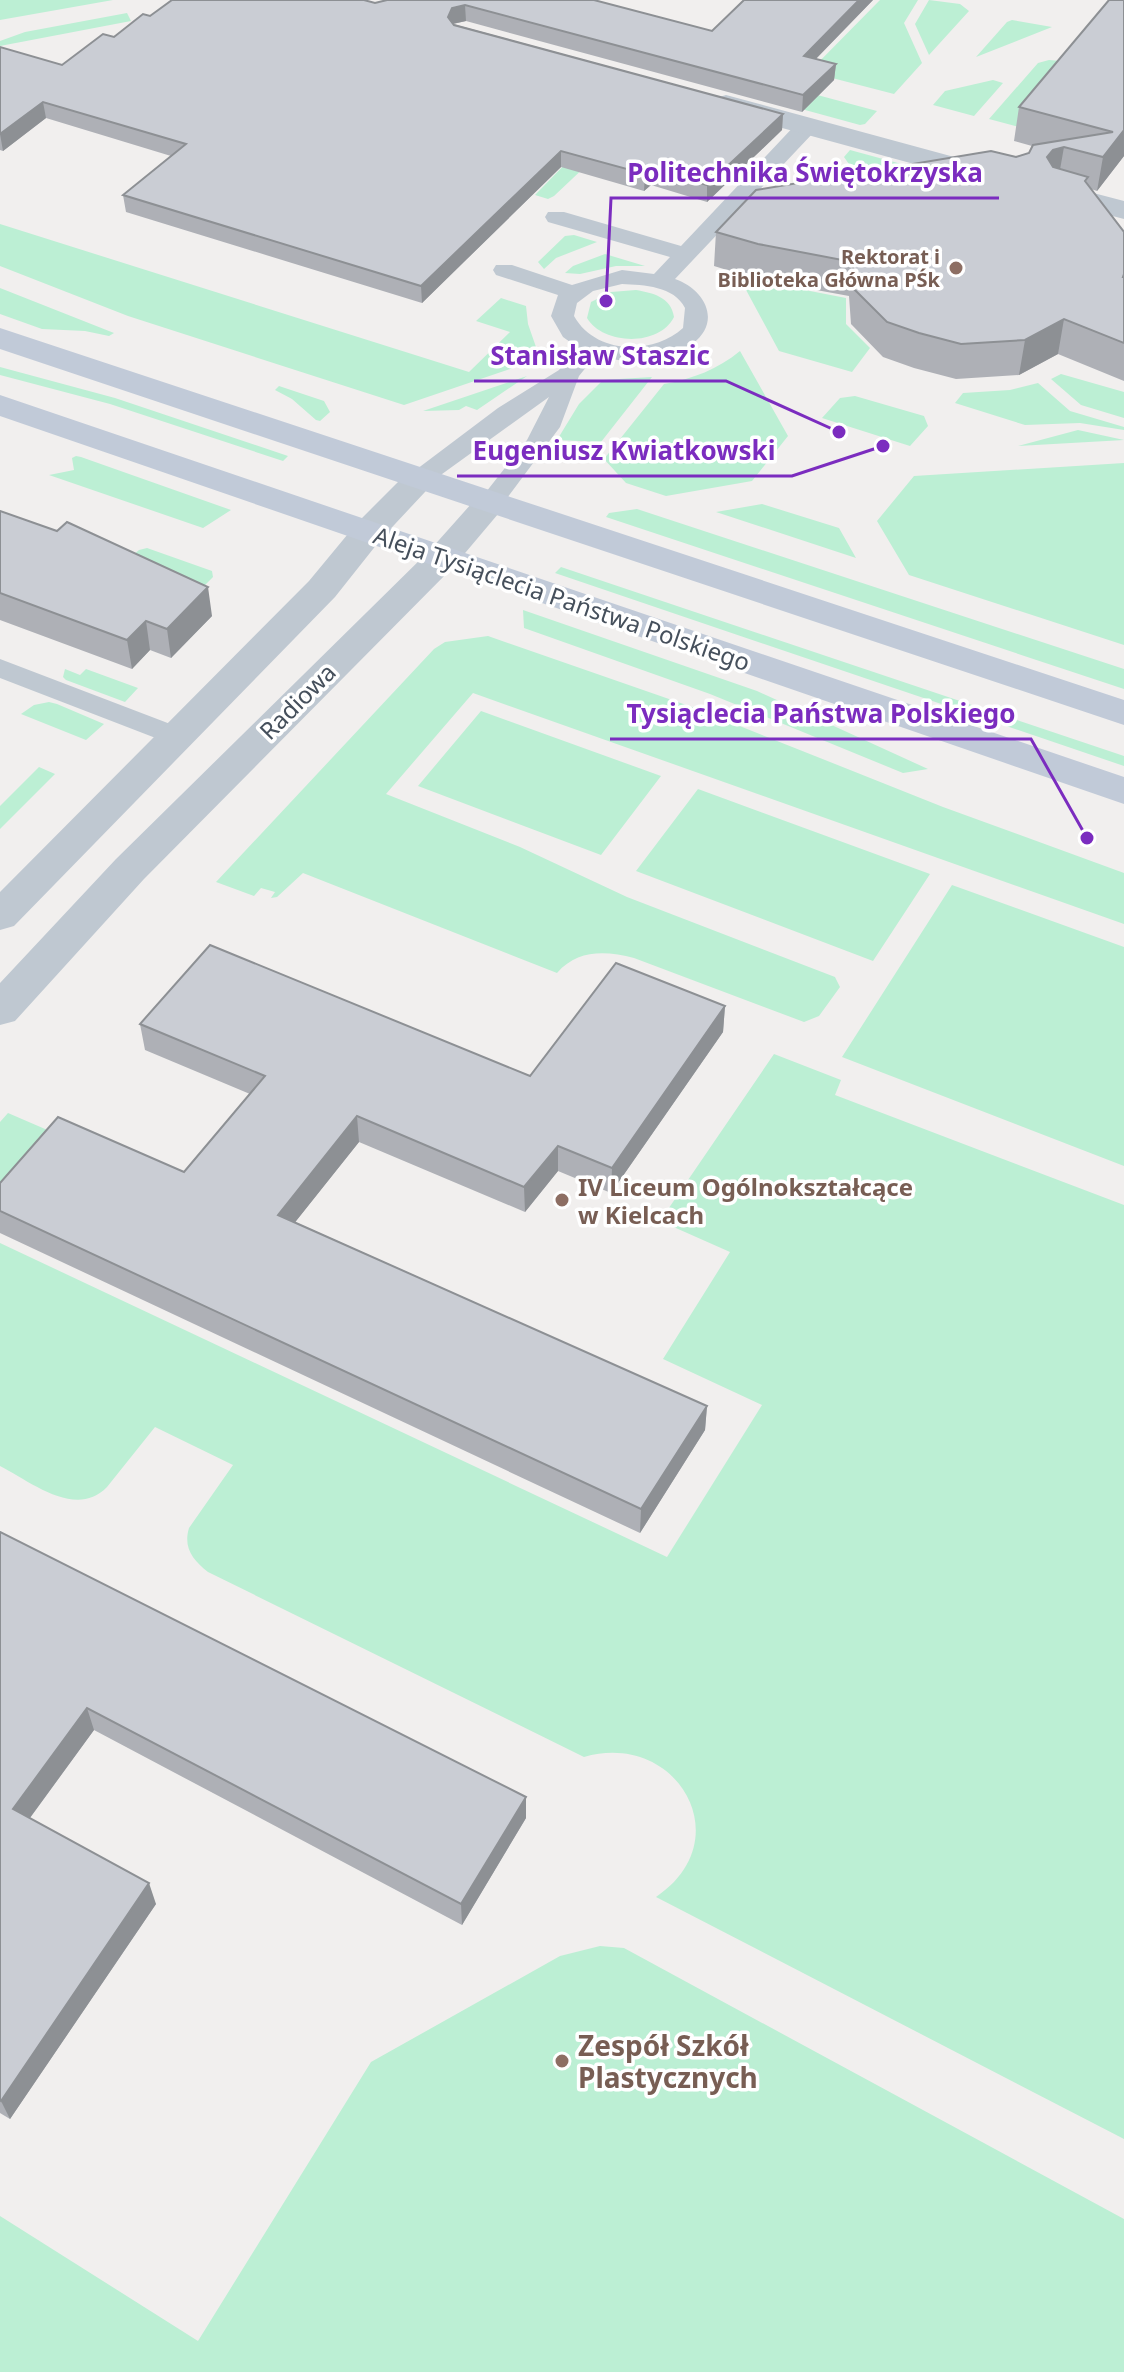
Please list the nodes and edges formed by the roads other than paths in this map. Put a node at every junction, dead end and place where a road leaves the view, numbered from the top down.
1 (693, 95) edge
2 (806, 127) junction
3 (1010, 180) edge
4 (1059, 193) edge
5 (1124, 210) edge
6 (556, 217) dead end
7 (687, 255) junction
8 (504, 270) dead end
9 (660, 281) junction
10 (573, 293) junction
11 (0, 338) edge
12 (590, 347) junction
13 (567, 375) junction
14 (0, 405) edge
15 (422, 477) junction
16 (492, 501) junction
17 (369, 531) junction
18 (443, 557) junction
19 (0, 668) edge
20 (1124, 713) edge
21 (176, 736) junction
22 (1124, 791) edge
23 (0, 916) edge
24 (0, 1010) edge

1 - 2 street
2 - 3 street
2 - 7 lane
4 - 5 street
6 - 7 lane
7 - 9 lane
8 - 10 lane
9 - 10 lane
9 - 12 lane
10 - 12 lane
11 - 15 street
12 - 13 lane, Radiowa
13 - 15 lane, Radiowa
13 - 16 lane, Radiowa
14 - 17 street, Aleja Tysiąclecia Państwa Polskiego
15 - 16 street
15 - 17 street, Radiowa
16 - 18 street, Radiowa
16 - 20 street
17 - 18 street, Aleja Tysiąclecia Państwa Polskiego
17 - 21 street, Radiowa
18 - 22 street, Aleja Tysiąclecia Państwa Polskiego
18 - 24 street, Radiowa
19 - 21 lane
21 - 23 street, Radiowa

